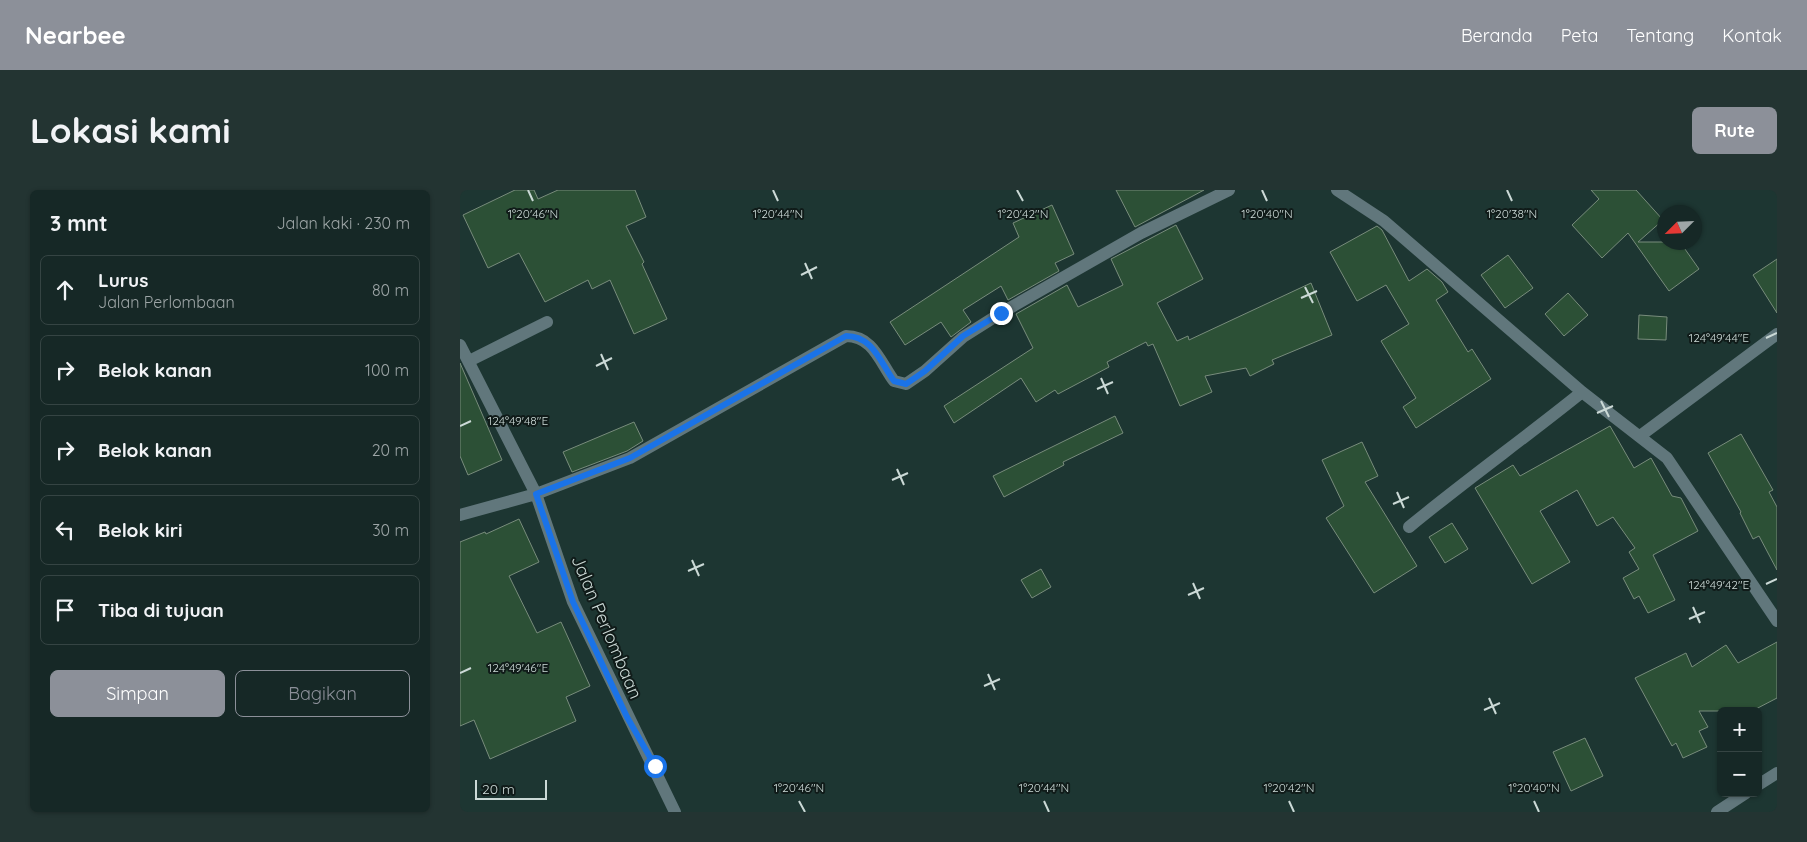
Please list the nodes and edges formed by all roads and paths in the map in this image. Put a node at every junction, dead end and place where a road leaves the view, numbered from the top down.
1 (1229, 190) edge
2 (1338, 190) edge
3 (546, 322) dead end
4 (1777, 334) edge
5 (460, 345) edge
6 (469, 361) junction
7 (1582, 392) junction
8 (1640, 436) junction
9 (536, 494) junction
10 (460, 515) edge
11 (1409, 527) dead end
12 (1777, 621) edge
13 (1777, 773) edge
14 (1762, 782) edge
15 (1740, 797) edge
16 (675, 812) edge
17 (1717, 812) edge

1 - 9 street
2 - 7 street
3 - 6 street
4 - 8 street
5 - 6 street, Jalan Perlombaan
6 - 9 street, Jalan Perlombaan
7 - 8 street
7 - 11 street
8 - 12 street
9 - 10 street
9 - 16 street, Jalan Perlombaan
13 - 14 street
15 - 17 street

